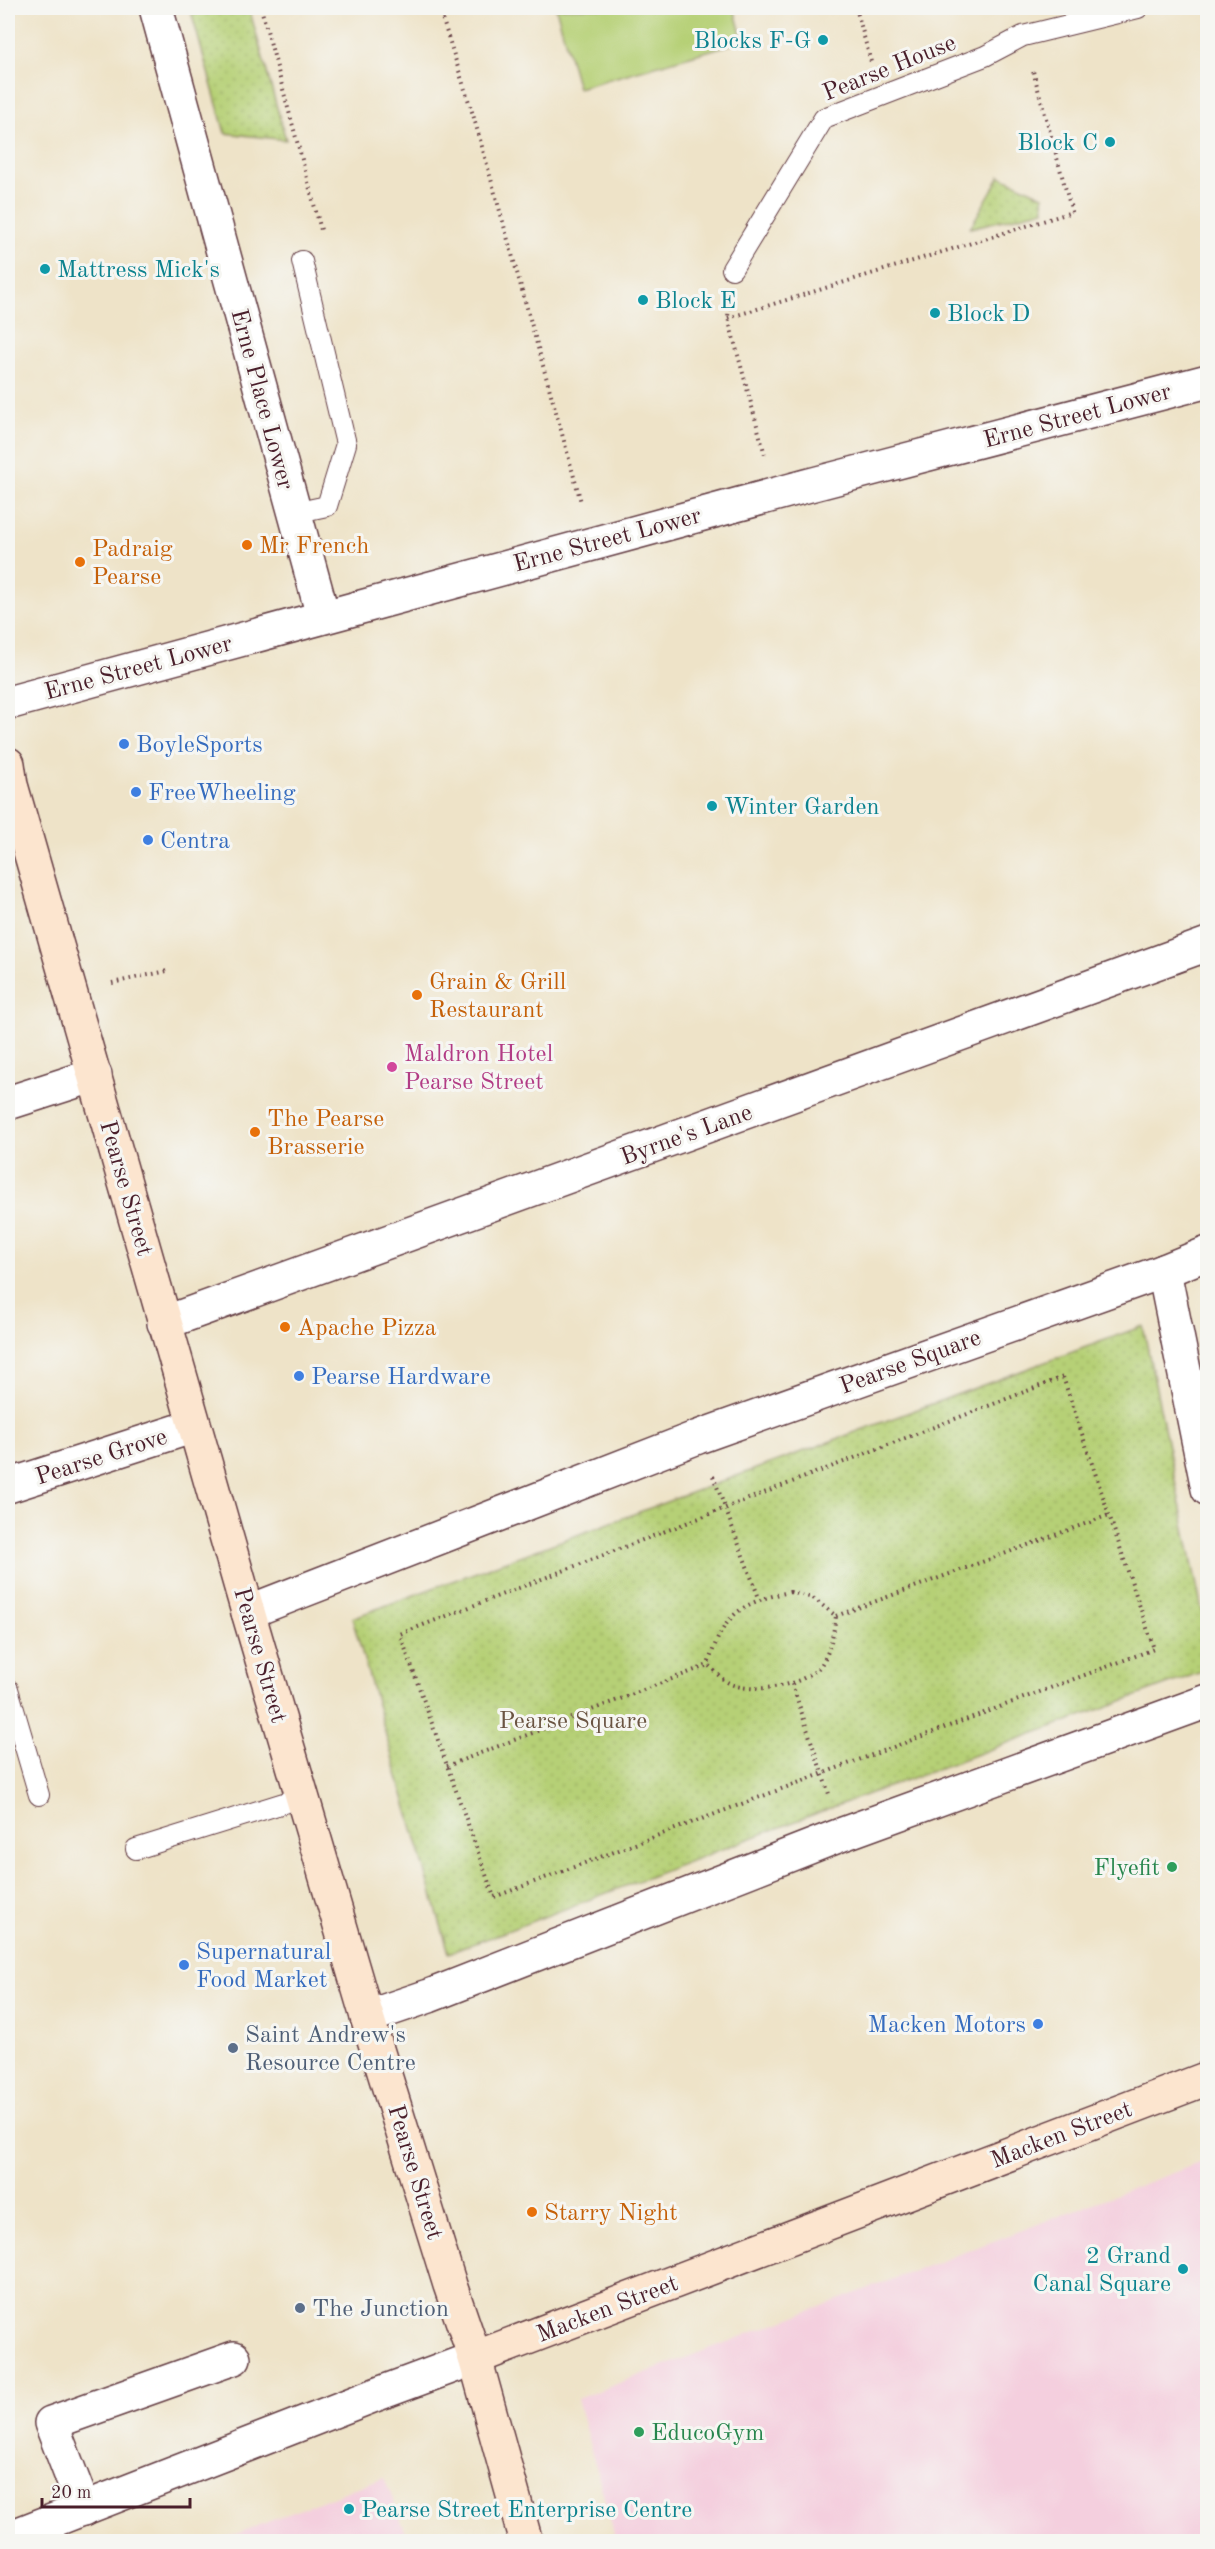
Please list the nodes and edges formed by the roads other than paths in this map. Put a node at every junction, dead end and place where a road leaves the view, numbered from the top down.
1 (156, 8) edge
2 (1138, 8) edge
3 (302, 261) road end
4 (732, 269) road end
5 (1208, 381) edge
6 (294, 513) junction
7 (323, 616) junction
8 (8, 702) edge
9 (8, 764) edge
10 (1208, 944) edge
11 (95, 1075) junction
12 (8, 1103) edge
13 (1208, 1253) edge
14 (1164, 1271) junction
15 (164, 1323) junction
16 (194, 1426) junction
17 (8, 1486) edge
18 (1208, 1489) edge
19 (248, 1612) junction
20 (8, 1689) edge
21 (1208, 1701) edge
22 (39, 1795) dead end
23 (303, 1797) junction
24 (136, 1849) dead end
25 (367, 2017) junction
26 (1208, 2078) edge
27 (234, 2358) dead end
28 (475, 2358) junction
29 (84, 2509) junction
30 (8, 2538) edge
31 (526, 2541) edge

1 - 6 street, Erne Place Lower
2 - 4 lane, Pearse House
3 - 6 lane
5 - 7 street, Erne Street Lower
6 - 7 street, Erne Place Lower
7 - 8 street, Erne Street Lower
9 - 11 main road, Pearse Street
10 - 15 street, Byrne's Lane
11 - 12 street
11 - 15 main road, Pearse Street
13 - 14 street, Pearse Square
14 - 18 street
14 - 19 street, Pearse Square
15 - 16 main road, Pearse Street
16 - 17 street, Pearse Grove
16 - 19 main road, Pearse Street
19 - 23 main road, Pearse Street
20 - 22 lane
21 - 25 street
23 - 24 lane
23 - 25 main road, Pearse Street
25 - 28 main road, Pearse Street
26 - 28 main road, Macken Street
27 - 29 street
28 - 29 street, Macken Street
28 - 31 main road, Pearse Street
29 - 30 street, Macken Street

